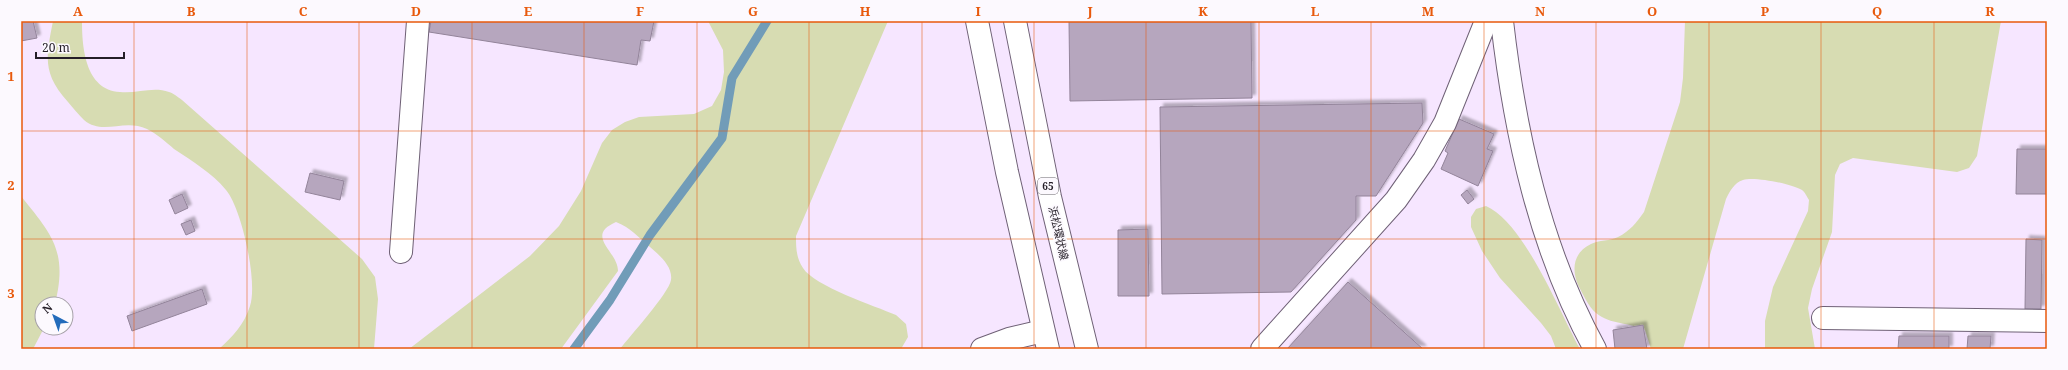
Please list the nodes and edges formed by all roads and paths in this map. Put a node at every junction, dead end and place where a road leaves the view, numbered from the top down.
1 (418, 21) edge
2 (977, 21) edge
3 (1015, 21) edge
4 (1486, 21) edge
5 (1502, 21) edge
6 (401, 252) dead end
7 (1823, 318) dead end
8 (2047, 321) edge
9 (1045, 340) edge
10 (982, 349) edge
11 (1088, 349) edge
12 (1262, 349) edge
13 (1595, 349) edge

1 - 6 street
2 - 9 street
3 - 11 street, 浜松環状線 / 65
4 - 12 street
5 - 13 street
7 - 8 street
9 - 10 street

